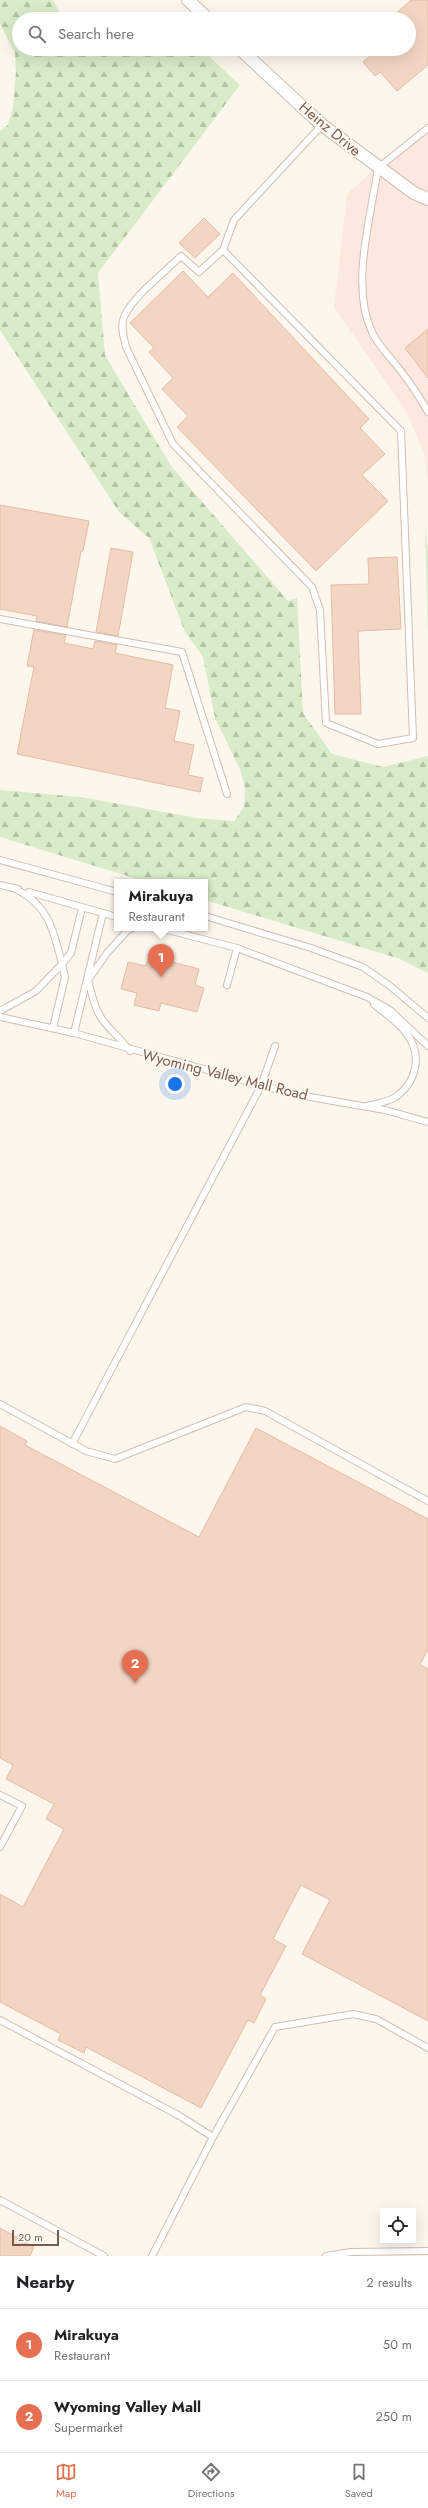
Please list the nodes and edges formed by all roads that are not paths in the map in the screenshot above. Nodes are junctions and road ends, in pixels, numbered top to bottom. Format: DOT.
graph roads {
  1 [pos="188,0"];
  2 [pos="201,12"];
  3 [pos="247,56"];
  4 [pos="322,126"];
  5 [pos="428,128"];
  6 [pos="378,168"];
  7 [pos="428,199"];
  8 [pos="224,250"];
  9 [pos="428,412"];
  10 [pos="0,618"];
  11 [pos="227,794"];
  12 [pos="0,860"];
  13 [pos="0,885"];
  14 [pos="16,889"];
  15 [pos="114,891"];
  16 [pos="82,908"];
  17 [pos="102,913"];
  18 [pos="114,916"];
  19 [pos="208,917"];
  20 [pos="127,931"];
  21 [pos="172,931"];
  22 [pos="237,948"];
  23 [pos="62,964"];
  24 [pos="88,980"];
  25 [pos="227,985"];
  26 [pos="367,997"];
  27 [pos="0,1011"];
  28 [pos="0,1017"];
  29 [pos="428,1018"];
  30 [pos="53,1028"];
  31 [pos="74,1033"];
  32 [pos="275,1046"];
  33 [pos="428,1046"];
  34 [pos="130,1051"];
  35 [pos="260,1086"];
  36 [pos="366,1106"];
  37 [pos="428,1122"];
  38 [pos="0,1404"];
  39 [pos="72,1444"];
  40 [pos="428,1501"];
  41 [pos="0,1795"];
  42 [pos="0,1846"];
  43 [pos="0,2020"];
  44 [pos="428,2048"];
  45 [pos="212,2137"];
  46 [pos="0,2200"];
  47 [pos="428,2251"];
  48 [pos="104,2256"];
  49 [pos="152,2256"];
  50 [pos="326,2256"];
  1 -- 2 [label="street"];
  3 -- 4 [label="street, Heinz Drive"];
  4 -- 6 [label="street, Heinz Drive"];
  4 -- 8 [label="lane"];
  5 -- 6 [label="lane"];
  6 -- 7 [label="street, Heinz Drive"];
  6 -- 9 [label="lane"];
  8 -- 8 [label="lane"];
  10 -- 11 [label="lane"];
  12 -- 15 [label="lane"];
  13 -- 14 [label="lane"];
  14 -- 16 [label="lane"];
  14 -- 23 [label="lane"];
  16 -- 17 [label="lane"];
  16 -- 23 [label="lane"];
  17 -- 18 [label="lane"];
  17 -- 24 [label="lane"];
  19 -- 29 [label="lane"];
  20 -- 24 [label="lane"];
  21 -- 22 [label="lane"];
  22 -- 25 [label="lane"];
  22 -- 26 [label="lane"];
  23 -- 27 [label="lane"];
  23 -- 30 [label="lane"];
  24 -- 31 [label="lane"];
  24 -- 34 [label="lane"];
  26 -- 33 [label="lane"];
  26 -- 36 [label="lane"];
  28 -- 30 [label="lane, Wyoming Valley Mall Road"];
  30 -- 31 [label="lane, Wyoming Valley Mall Road"];
  31 -- 34 [label="lane, Wyoming Valley Mall Road"];
  32 -- 35 [label="lane"];
  34 -- 35 [label="lane, Wyoming Valley Mall Road"];
  35 -- 36 [label="lane, Wyoming Valley Mall Road"];
  35 -- 39 [label="lane"];
  36 -- 37 [label="lane, Wyoming Valley Mall Road"];
  38 -- 39 [label="lane"];
  39 -- 40 [label="lane"];
  41 -- 42 [label="lane"];
  43 -- 45 [label="lane"];
  44 -- 45 [label="lane"];
  45 -- 49 [label="lane"];
  46 -- 48 [label="lane"];
  47 -- 50 [label="lane"];
}
